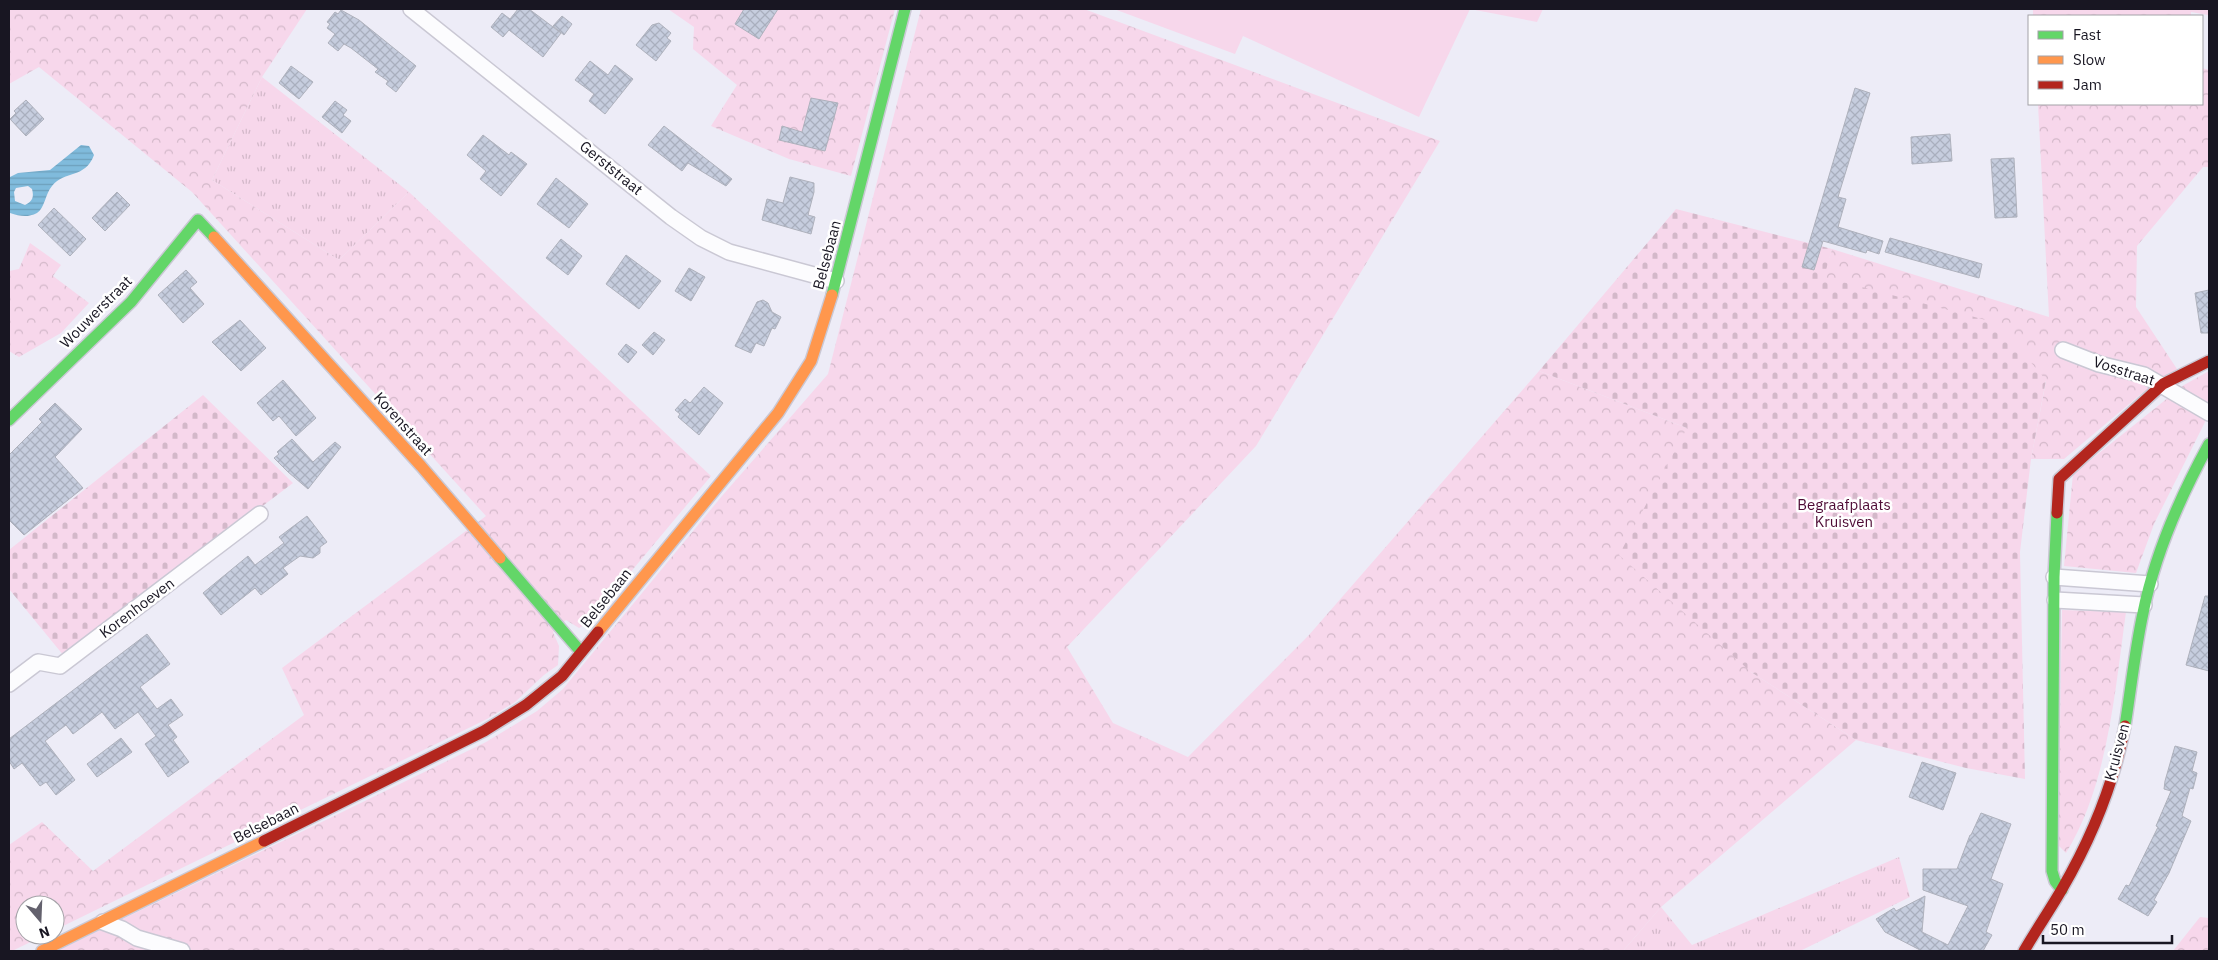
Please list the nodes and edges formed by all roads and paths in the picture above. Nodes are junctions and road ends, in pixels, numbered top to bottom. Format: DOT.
graph roads {
  1 [pos="411,9"];
  2 [pos="904,9"];
  3 [pos="198,220"];
  4 [pos="836,281"];
  5 [pos="2063,350"];
  6 [pos="2209,361"];
  7 [pos="2163,384"];
  8 [pos="2209,413"];
  9 [pos="9,420"];
  10 [pos="2209,444"];
  11 [pos="260,514"];
  12 [pos="2054,577"];
  13 [pos="2150,584"];
  14 [pos="2054,600"];
  15 [pos="2144,606"];
  16 [pos="581,652"];
  17 [pos="9,684"];
  18 [pos="2062,890"];
  19 [pos="103,922"];
  20 [pos="42,951"];
  21 [pos="182,951"];
  22 [pos="2024,951"];
  1 -- 4 [label="street, Gerststraat"];
  2 -- 4 [label="street, Belsebaan"];
  3 -- 9 [label="street, Wouwerstraat"];
  3 -- 16 [label="street, Korenstraat"];
  4 -- 16 [label="street, Belsebaan"];
  5 -- 7 [label="street, Vosstraat"];
  6 -- 7 [label="street"];
  7 -- 8 [label="street, Vosstraat"];
  7 -- 12 [label="street"];
  10 -- 13 [label="street, Kruisven"];
  11 -- 17 [label="street, Korenhoeven"];
  12 -- 13 [label="street"];
  12 -- 14 [label="street"];
  13 -- 15 [label="street, Kruisven"];
  14 -- 15 [label="street"];
  14 -- 18 [label="street"];
  15 -- 18 [label="street, Kruisven"];
  16 -- 19 [label="street, Belsebaan"];
  18 -- 22 [label="street, Kruisven"];
  19 -- 20 [label="street, Belsebaan"];
  19 -- 21 [label="street"];
}
